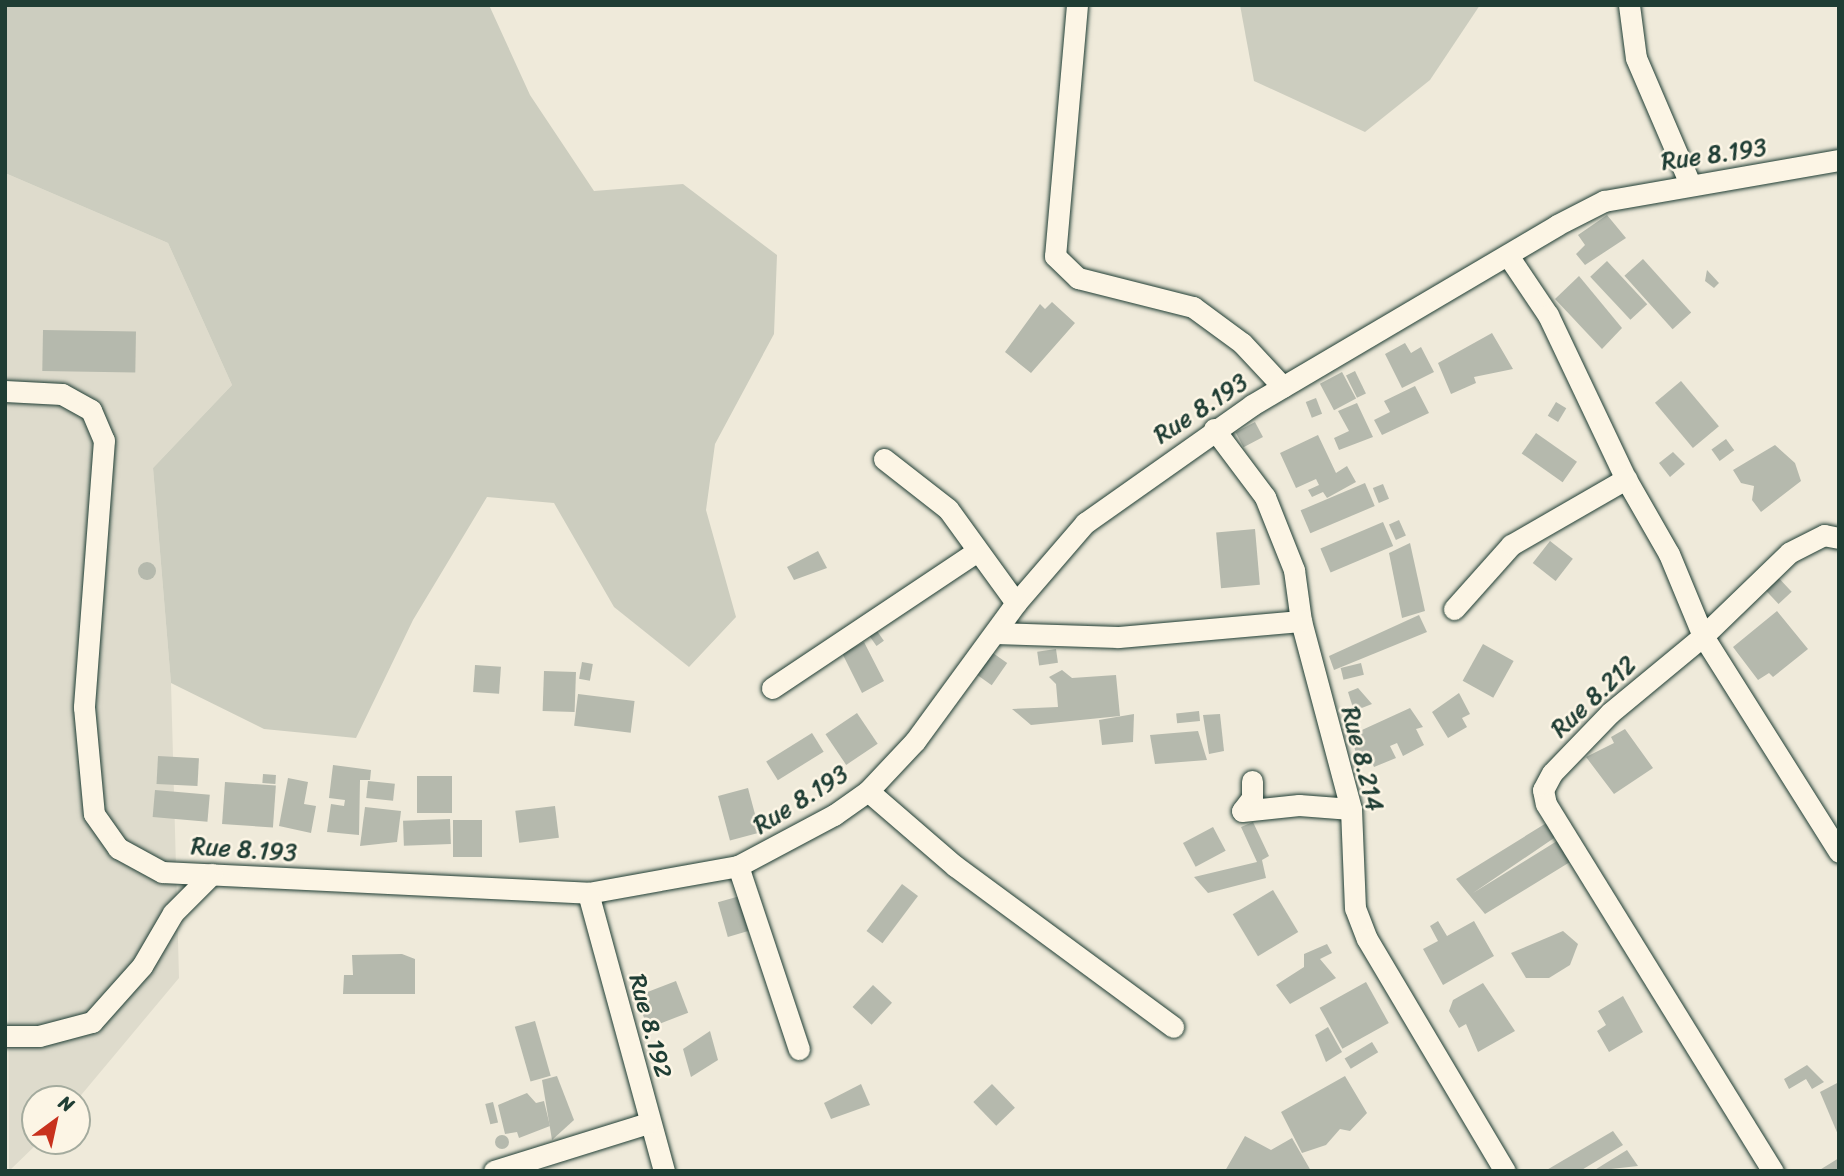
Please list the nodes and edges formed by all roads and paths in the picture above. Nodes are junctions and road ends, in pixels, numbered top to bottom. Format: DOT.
graph roads {
  1 [pos="1077,5"];
  2 [pos="1629,5"];
  3 [pos="1839,160"];
  4 [pos="1690,184"];
  5 [pos="1509,257"];
  6 [pos="1283,387"];
  7 [pos="5,391"];
  8 [pos="1214,429"];
  9 [pos="884,458"];
  10 [pos="1626,479"];
  11 [pos="1839,538"];
  12 [pos="976,552"];
  13 [pos="1016,603"];
  14 [pos="1454,608"];
  15 [pos="1301,621"];
  16 [pos="995,633"];
  17 [pos="1703,636"];
  18 [pos="772,688"];
  19 [pos="1252,780"];
  20 [pos="868,791"];
  21 [pos="1352,809"];
  22 [pos="1839,852"];
  23 [pos="738,866"];
  24 [pos="212,874"];
  25 [pos="588,893"];
  26 [pos="1173,1027"];
  27 [pos="5,1036"];
  28 [pos="799,1049"];
  29 [pos="648,1123"];
  30 [pos="498,1170"];
  31 [pos="664,1171"];
  32 [pos="1505,1171"];
  33 [pos="1773,1171"];
  1 -- 6 [label="street"];
  2 -- 4 [label="street"];
  3 -- 4 [label="street, Rue 8.193"];
  4 -- 5 [label="street, Rue 8.193"];
  5 -- 6 [label="street, Rue 8.193"];
  5 -- 10 [label="street"];
  6 -- 8 [label="street, Rue 8.193"];
  7 -- 24 [label="street, Rue 8.193"];
  8 -- 13 [label="street, Rue 8.193"];
  8 -- 15 [label="street, Rue 8.214"];
  9 -- 12 [label="street"];
  10 -- 14 [label="street"];
  10 -- 17 [label="street"];
  11 -- 17 [label="street"];
  12 -- 13 [label="street"];
  12 -- 18 [label="street"];
  13 -- 16 [label="street, Rue 8.193"];
  15 -- 16 [label="street"];
  15 -- 21 [label="street, Rue 8.214"];
  16 -- 20 [label="street, Rue 8.193"];
  17 -- 22 [label="street"];
  17 -- 33 [label="street, Rue 8.212"];
  19 -- 21 [label="street"];
  20 -- 23 [label="street, Rue 8.193"];
  20 -- 26 [label="street"];
  21 -- 32 [label="street, Rue 8.214"];
  23 -- 25 [label="street, Rue 8.193"];
  23 -- 28 [label="street"];
  24 -- 25 [label="street, Rue 8.193"];
  24 -- 27 [label="street"];
  25 -- 29 [label="street, Rue 8.192"];
  29 -- 30 [label="street"];
  29 -- 31 [label="street, Rue 8.192"];
}
